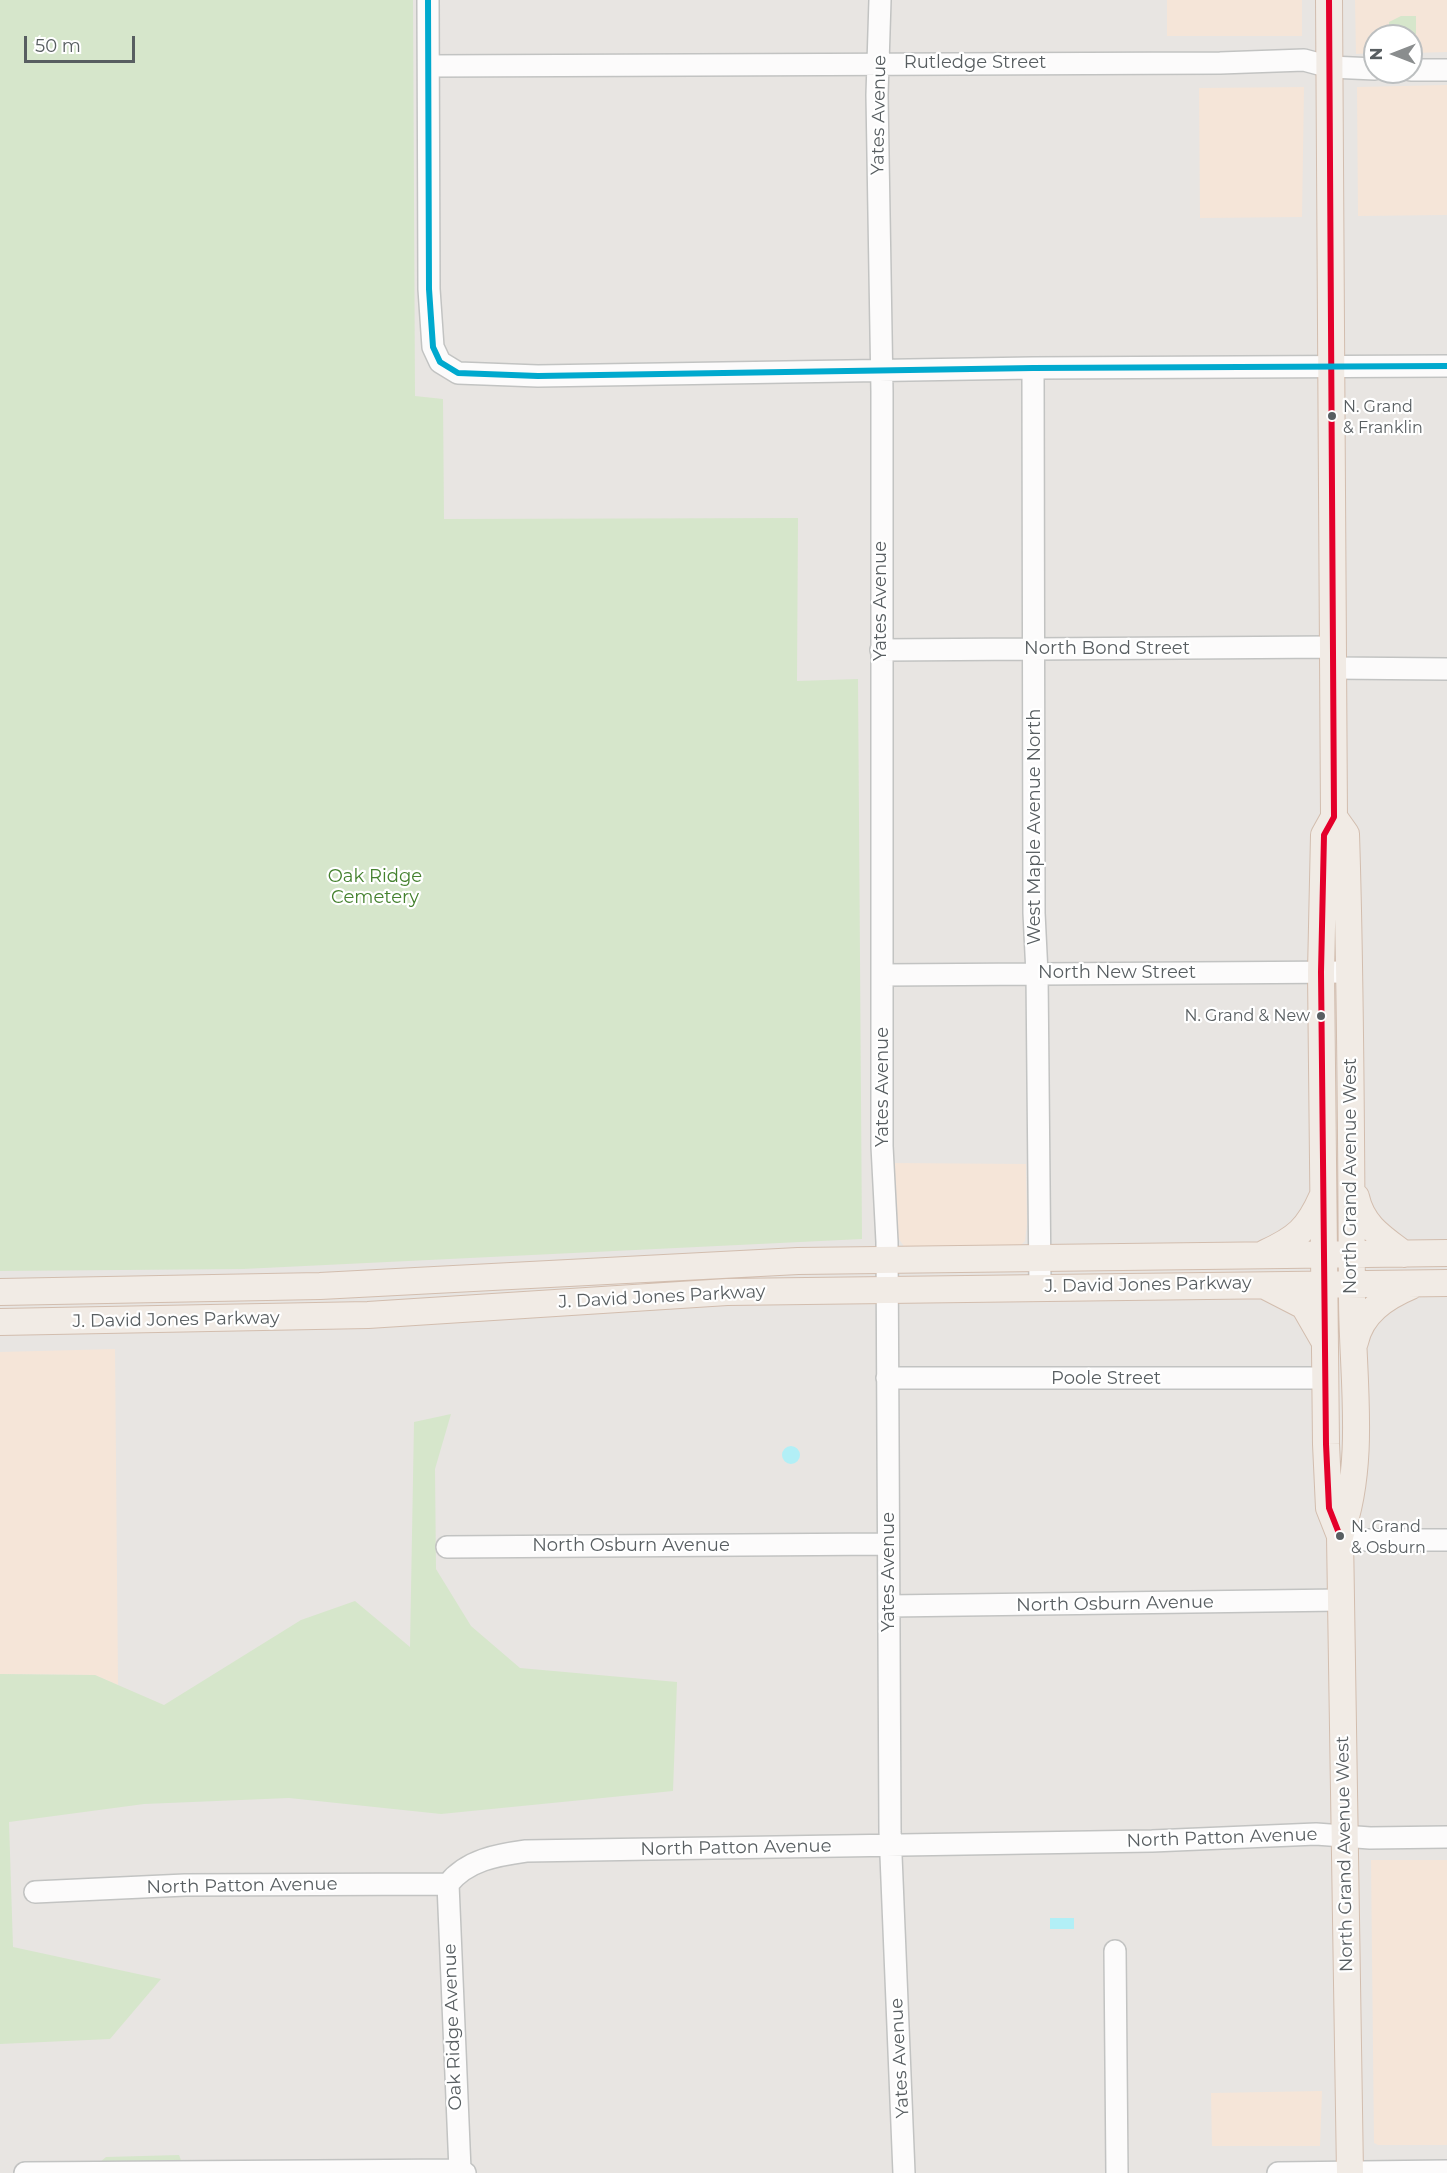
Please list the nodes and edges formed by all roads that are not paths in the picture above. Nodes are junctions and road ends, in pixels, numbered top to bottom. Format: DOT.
graph roads {
  1 [pos="428,0"];
  2 [pos="880,0"];
  3 [pos="1329,0"];
  4 [pos="880,64"];
  5 [pos="429,66"];
  6 [pos="1330,67"];
  7 [pos="1363,68"];
  8 [pos="1423,70"];
  9 [pos="1447,70"];
  10 [pos="1447,366"];
  11 [pos="1332,367"];
  12 [pos="1033,368"];
  13 [pos="882,370"];
  14 [pos="1035,649"];
  15 [pos="880,650"];
  16 [pos="1333,658"];
  17 [pos="1447,669"];
  18 [pos="1334,818"];
  19 [pos="1321,972"];
  20 [pos="1350,972"];
  21 [pos="1037,974"];
  22 [pos="884,975"];
  23 [pos="1351,1176"];
  24 [pos="1324,1194"];
  25 [pos="1447,1253"];
  26 [pos="1404,1254"];
  27 [pos="1324,1255"];
  28 [pos="1352,1255"];
  29 [pos="1259,1256"];
  30 [pos="1039,1258"];
  31 [pos="885,1260"];
  32 [pos="1324,1283"];
  33 [pos="1352,1283"];
  34 [pos="1416,1283"];
  35 [pos="1447,1283"];
  36 [pos="1261,1284"];
  37 [pos="1040,1287"];
  38 [pos="885,1288"];
  39 [pos="0,1292"];
  40 [pos="0,1322"];
  41 [pos="1325,1343"];
  42 [pos="1352,1353"];
  43 [pos="887,1378"];
  44 [pos="1325,1378"];
  45 [pos="1340,1536"];
  46 [pos="1447,1540"];
  47 [pos="888,1544"];
  48 [pos="447,1547"];
  49 [pos="1341,1600"];
  50 [pos="889,1606"];
  51 [pos="1345,1836"];
  52 [pos="1447,1837"];
  53 [pos="891,1846"];
  54 [pos="448,1884"];
  55 [pos="34,1892"];
  56 [pos="1115,1952"];
  57 [pos="1447,2171"];
  58 [pos="463,2172"];
  59 [pos="1350,2172"];
  60 [pos="25,2173"];
  61 [pos="904,2173"];
  62 [pos="1117,2173"];
  63 [pos="1278,2173"];
  1 -- 5 [label="street"];
  2 -- 4 [label="street, Yates Avenue"];
  3 -- 6 [label="main road, North Grand Avenue West"];
  4 -- 5 [label="street, Rutledge Street"];
  4 -- 6 [label="street, Rutledge Street"];
  4 -- 13 [label="street, Yates Avenue"];
  5 -- 13 [label="street"];
  6 -- 7 [label="street, Rutledge Street"];
  6 -- 11 [label="main road, North Grand Avenue West"];
  8 -- 9 [label="street"];
  10 -- 11 [label="street"];
  11 -- 12 [label="street"];
  11 -- 16 [label="main road, North Grand Avenue West"];
  12 -- 13 [label="street"];
  12 -- 14 [label="street, West Maple Avenue North"];
  13 -- 15 [label="street, Yates Avenue"];
  14 -- 15 [label="street, North Bond Street"];
  14 -- 16 [label="street, North Bond Street"];
  14 -- 21 [label="street, West Maple Avenue North"];
  15 -- 22 [label="street, Yates Avenue"];
  16 -- 17 [label="street, North Bond Street"];
  16 -- 18 [label="main road, North Grand Avenue West"];
  18 -- 19 [label="main road, North Grand Avenue West"];
  18 -- 20 [label="main road, North Grand Avenue West"];
  19 -- 20 [label="street, North New Street"];
  19 -- 21 [label="street, North New Street"];
  19 -- 24 [label="main road, North Grand Avenue West"];
  20 -- 23 [label="main road, North Grand Avenue West"];
  21 -- 22 [label="street, North New Street"];
  21 -- 30 [label="street, West Maple Avenue North"];
  22 -- 31 [label="street, Yates Avenue"];
  23 -- 26 [label="main road"];
  23 -- 28 [label="main road, North Grand Avenue West"];
  24 -- 27 [label="main road, North Grand Avenue West"];
  24 -- 29 [label="main road"];
  25 -- 26 [label="main road, J. David Jones Parkway"];
  26 -- 28 [label="main road, J. David Jones Parkway"];
  27 -- 28 [label="main road, J. David Jones Parkway"];
  27 -- 29 [label="main road, J. David Jones Parkway"];
  27 -- 32 [label="main road, North Grand Avenue West"];
  28 -- 33 [label="main road, North Grand Avenue West"];
  29 -- 30 [label="main road, J. David Jones Parkway"];
  30 -- 31 [label="main road, J. David Jones Parkway"];
  30 -- 37 [label="street, West Maple Avenue North"];
  31 -- 38 [label="street, Yates Avenue"];
  31 -- 39 [label="main road, J. David Jones Parkway"];
  32 -- 33 [label="main road, J. David Jones Parkway"];
  32 -- 36 [label="main road, J. David Jones Parkway"];
  32 -- 41 [label="main road, North Grand Avenue West"];
  33 -- 34 [label="main road, J. David Jones Parkway"];
  33 -- 42 [label="main road, North Grand Avenue West"];
  34 -- 35 [label="main road, J. David Jones Parkway"];
  34 -- 42 [label="main road"];
  36 -- 37 [label="main road, J. David Jones Parkway"];
  36 -- 41 [label="main road"];
  37 -- 38 [label="main road, J. David Jones Parkway"];
  38 -- 40 [label="main road, J. David Jones Parkway"];
  38 -- 43 [label="street, Yates Avenue"];
  41 -- 44 [label="main road, North Grand Avenue West"];
  42 -- 45 [label="main road, North Grand Avenue West"];
  43 -- 44 [label="street, Poole Street"];
  43 -- 47 [label="street, Yates Avenue"];
  44 -- 45 [label="main road, North Grand Avenue West"];
  45 -- 46 [label="street"];
  45 -- 49 [label="main road, North Grand Avenue West"];
  47 -- 48 [label="street, North Osburn Avenue"];
  47 -- 50 [label="street, Yates Avenue"];
  49 -- 50 [label="street, North Osburn Avenue"];
  49 -- 51 [label="main road, North Grand Avenue West"];
  50 -- 53 [label="street, Yates Avenue"];
  51 -- 52 [label="street, North Patton Avenue"];
  51 -- 53 [label="street, North Patton Avenue"];
  51 -- 59 [label="main road, North Grand Avenue West"];
  53 -- 54 [label="street, North Patton Avenue"];
  53 -- 61 [label="street, Yates Avenue"];
  54 -- 55 [label="street, North Patton Avenue"];
  54 -- 58 [label="street, Oak Ridge Avenue"];
  56 -- 62 [label="street"];
  57 -- 59 [label="street"];
  58 -- 60 [label="street"];
  59 -- 63 [label="street"];
}
